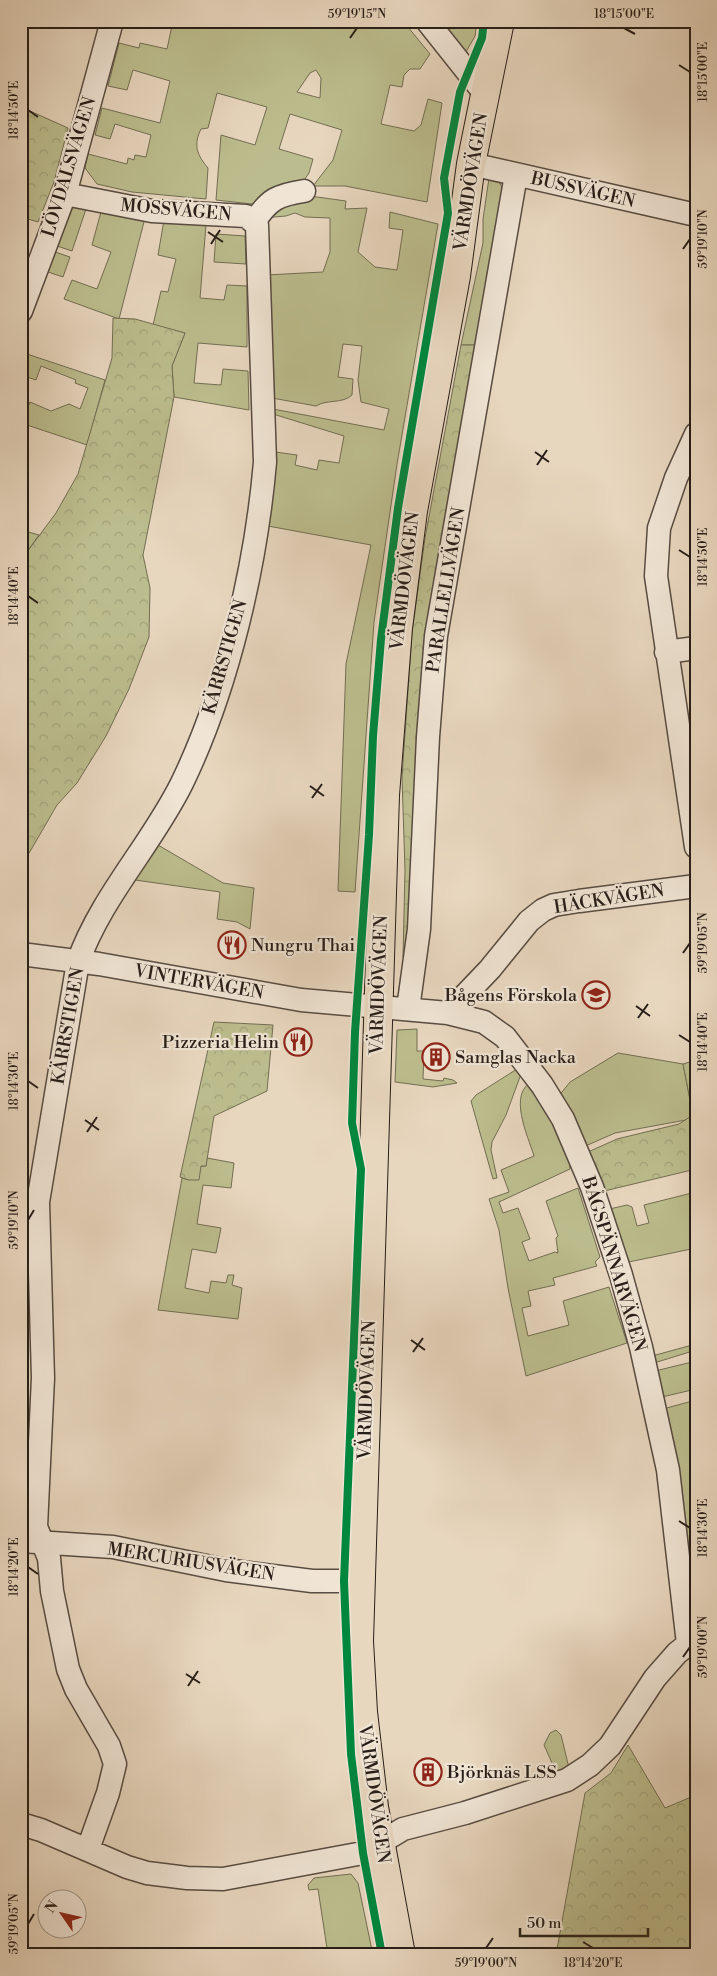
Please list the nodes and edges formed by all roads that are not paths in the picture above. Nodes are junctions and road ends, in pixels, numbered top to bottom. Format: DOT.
graph roads {
  1 [pos="112,21"];
  2 [pos="427,21"];
  3 [pos="500,21"];
  4 [pos="485,94"];
  5 [pos="471,164"];
  6 [pos="516,175"];
  7 [pos="304,191"];
  8 [pos="65,194"];
  9 [pos="696,215"];
  10 [pos="254,222"];
  11 [pos="21,311"];
  12 [pos="696,434"];
  13 [pos="696,648"];
  14 [pos="666,652"];
  15 [pos="696,847"];
  16 [pos="696,886"];
  17 [pos="21,954"];
  18 [pos="78,962"];
  19 [pos="378,1006"];
  20 [pos="408,1009"];
  21 [pos="448,1013"];
  22 [pos="21,1541"];
  23 [pos="44,1544"];
  24 [pos="360,1581"];
  25 [pos="692,1641"];
  26 [pos="21,1824"];
  27 [pos="380,1844"];
  28 [pos="88,1849"];
  29 [pos="401,1955"];
  1 -- 8 [label="street, LÖVDALSVÄGEN"];
  2 -- 4 [label="street"];
  3 -- 4 [label="main road, VÄRMDÖVÄGEN"];
  4 -- 5 [label="main road, VÄRMDÖVÄGEN"];
  5 -- 6 [label="street, BUSSVÄGEN"];
  5 -- 19 [label="main road, VÄRMDÖVÄGEN"];
  6 -- 9 [label="street, BUSSVÄGEN"];
  6 -- 20 [label="street, PARALLELLVÄGEN"];
  7 -- 10 [label="street, MOSSVÄGEN"];
  8 -- 10 [label="street, MOSSVÄGEN"];
  8 -- 11 [label="street, LÖVDALSVÄGEN"];
  10 -- 18 [label="street, KÄRRSTIGEN"];
  12 -- 14 [label="street"];
  13 -- 14 [label="street"];
  14 -- 15 [label="street"];
  16 -- 21 [label="street, HÄCKVÄGEN"];
  17 -- 18 [label="street, VINTERVÄGEN"];
  18 -- 19 [label="street, VINTERVÄGEN"];
  18 -- 23 [label="street, KÄRRSTIGEN"];
  19 -- 20 [label="street, BÅGSPÄNNARVÄGEN"];
  19 -- 24 [label="main road, VÄRMDÖVÄGEN"];
  20 -- 21 [label="street, BÅGSPÄNNARVÄGEN"];
  21 -- 25 [label="street, BÅGSPÄNNARVÄGEN"];
  22 -- 23 [label="street, MERCURIUSVÄGEN"];
  23 -- 24 [label="street, MERCURIUSVÄGEN"];
  23 -- 28 [label="street, KÄRRSTIGEN"];
  24 -- 27 [label="main road, VÄRMDÖVÄGEN"];
  25 -- 27 [label="street"];
  26 -- 28 [label="street"];
  27 -- 28 [label="street"];
  27 -- 29 [label="main road, VÄRMDÖVÄGEN"];
}
